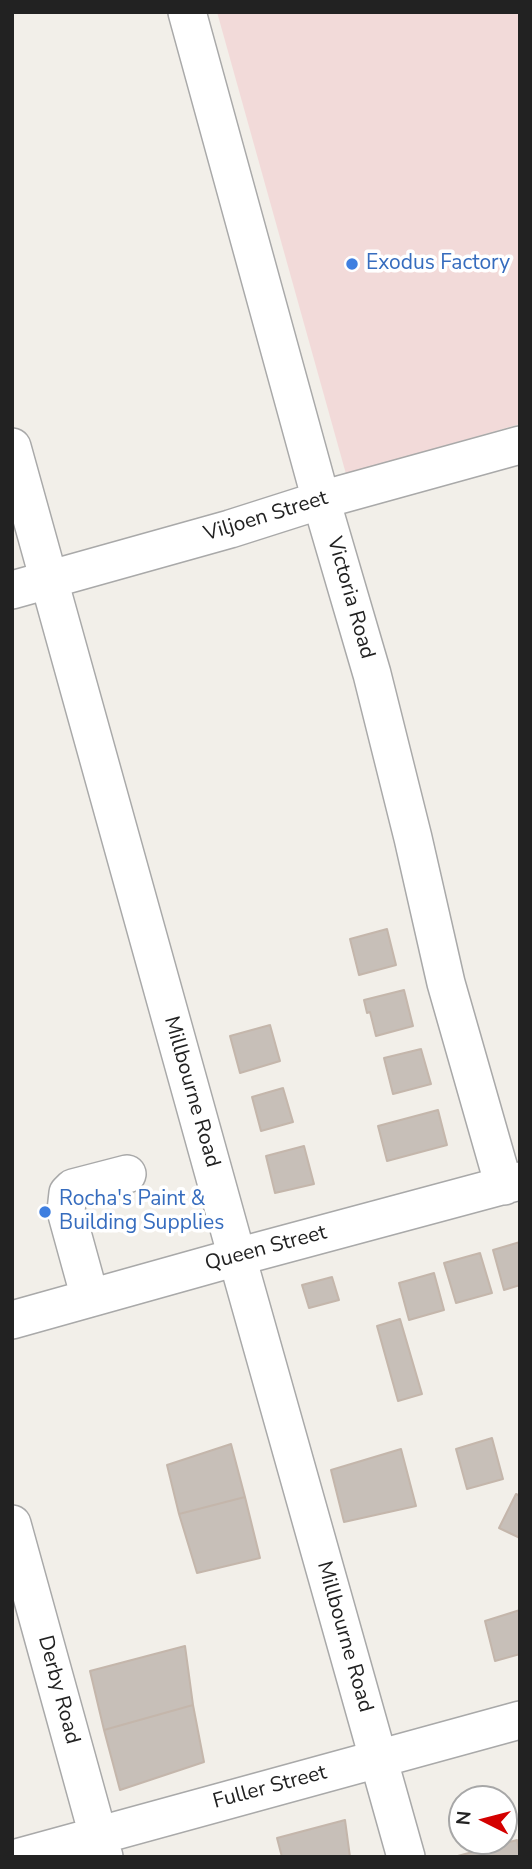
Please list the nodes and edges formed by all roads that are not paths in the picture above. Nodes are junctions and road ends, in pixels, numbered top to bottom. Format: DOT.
graph roads {
  1 [pos="187,12"];
  2 [pos="520,445"];
  3 [pos="12,447"];
  4 [pos="321,500"];
  5 [pos="49,579"];
  6 [pos="12,590"];
  7 [pos="127,1174"];
  8 [pos="512,1183"];
  9 [pos="236,1257"];
  10 [pos="90,1298"];
  11 [pos="12,1320"];
  12 [pos="12,1524"];
  13 [pos="520,1720"];
  14 [pos="379,1759"];
  15 [pos="101,1846"];
  16 [pos="20,1857"];
  17 [pos="406,1857"];
  1 -- 4 [label="street, Victoria Road"];
  2 -- 4 [label="street, Viljoen Street"];
  3 -- 5 [label="street, Millbourne Road"];
  4 -- 5 [label="street, Viljoen Street"];
  4 -- 8 [label="street, Victoria Road"];
  5 -- 6 [label="street, Viljoen Street"];
  5 -- 9 [label="street, Millbourne Road"];
  7 -- 10 [label="street"];
  8 -- 9 [label="street, Queen Street"];
  9 -- 10 [label="street, Queen Street"];
  9 -- 14 [label="street, Millbourne Road"];
  10 -- 11 [label="street, Queen Street"];
  12 -- 15 [label="street, Derby Road"];
  13 -- 14 [label="street, Fuller Street"];
  14 -- 15 [label="street, Fuller Street"];
  14 -- 17 [label="street, Millbourne Road"];
  15 -- 16 [label="street, Fuller Street"];
}
